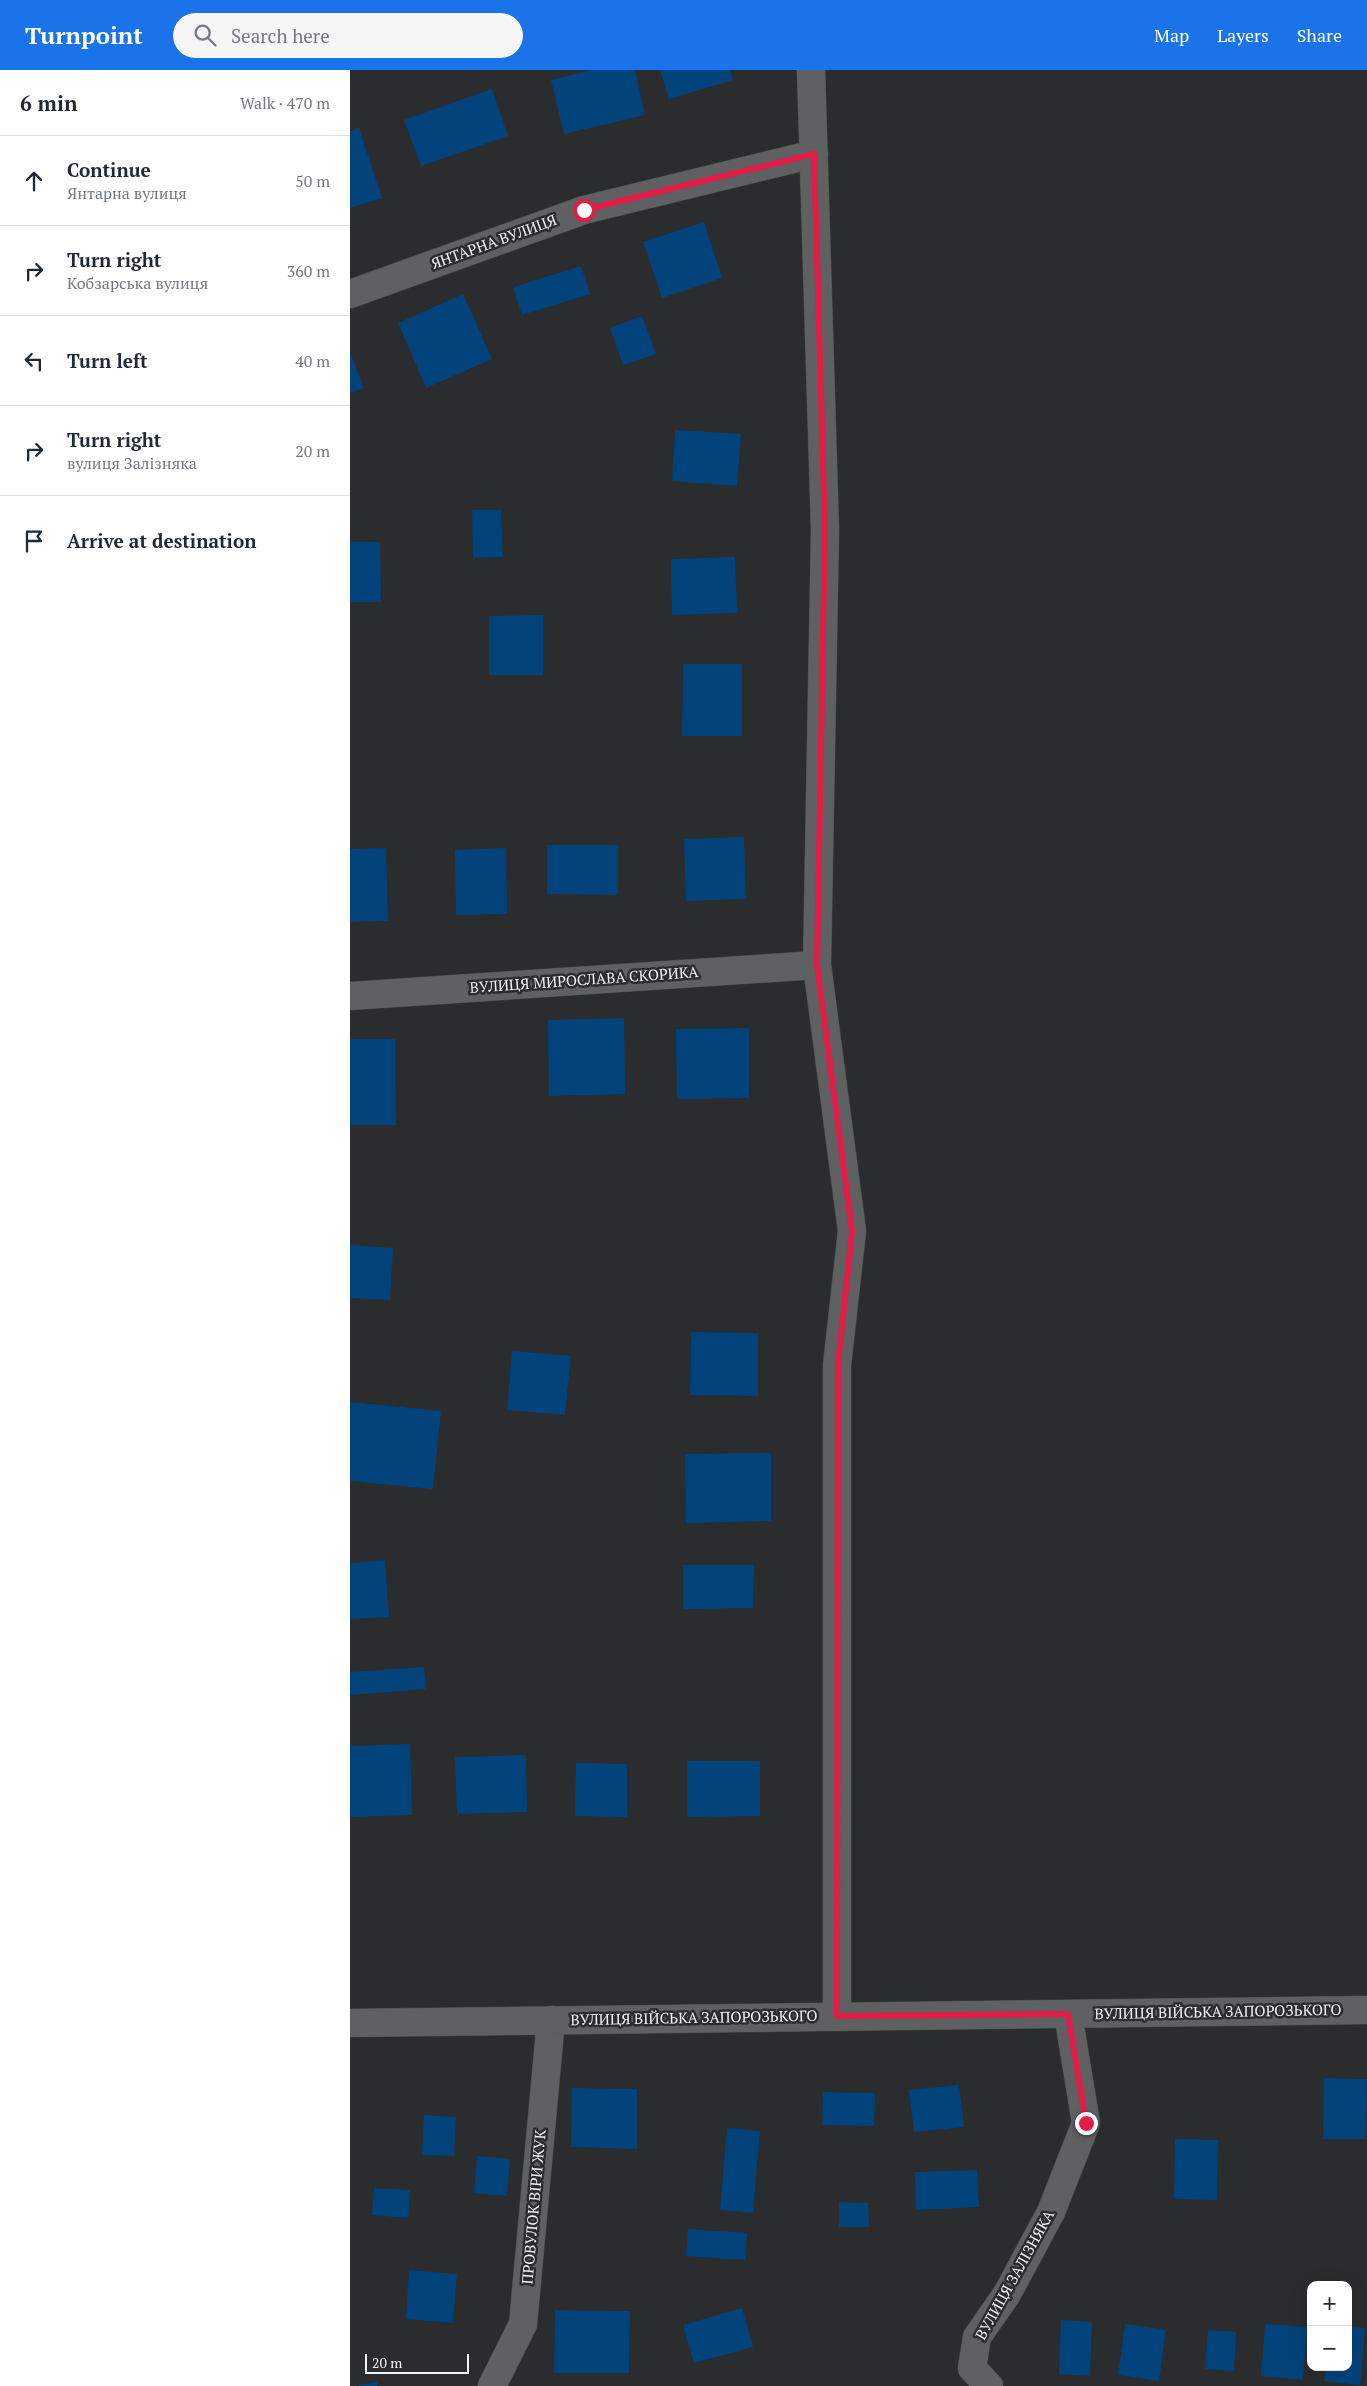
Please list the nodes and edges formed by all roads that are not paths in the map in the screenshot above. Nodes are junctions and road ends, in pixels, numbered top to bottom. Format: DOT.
graph roads {
  1 [pos="810,70"];
  2 [pos="814,154"];
  3 [pos="350,294"];
  4 [pos="817,965"];
  5 [pos="350,996"];
  6 [pos="1367,2010"];
  7 [pos="1068,2014"];
  8 [pos="837,2016"];
  9 [pos="551,2020"];
  10 [pos="350,2023"];
  11 [pos="492,2386"];
  12 [pos="989,2386"];
  1 -- 2 [label="street"];
  2 -- 3 [label="street, ЯНТАРНА ВУЛИЦЯ"];
  2 -- 4 [label="street"];
  4 -- 5 [label="street, ВУЛИЦЯ МИРОСЛАВА СКОРИКА"];
  4 -- 8 [label="street"];
  6 -- 7 [label="street, ВУЛИЦЯ ВІЙСЬКА ЗАПОРОЗЬКОГО"];
  7 -- 8 [label="street, ВУЛИЦЯ ВІЙСЬКА ЗАПОРОЗЬКОГО"];
  7 -- 12 [label="street, ВУЛИЦЯ ЗАЛІЗНЯКА"];
  8 -- 9 [label="street, ВУЛИЦЯ ВІЙСЬКА ЗАПОРОЗЬКОГО"];
  9 -- 10 [label="street, ВУЛИЦЯ ВІЙСЬКА ЗАПОРОЗЬКОГО"];
  9 -- 11 [label="street, ПРОВУЛОК ВІРИ ЖУК"];
}
